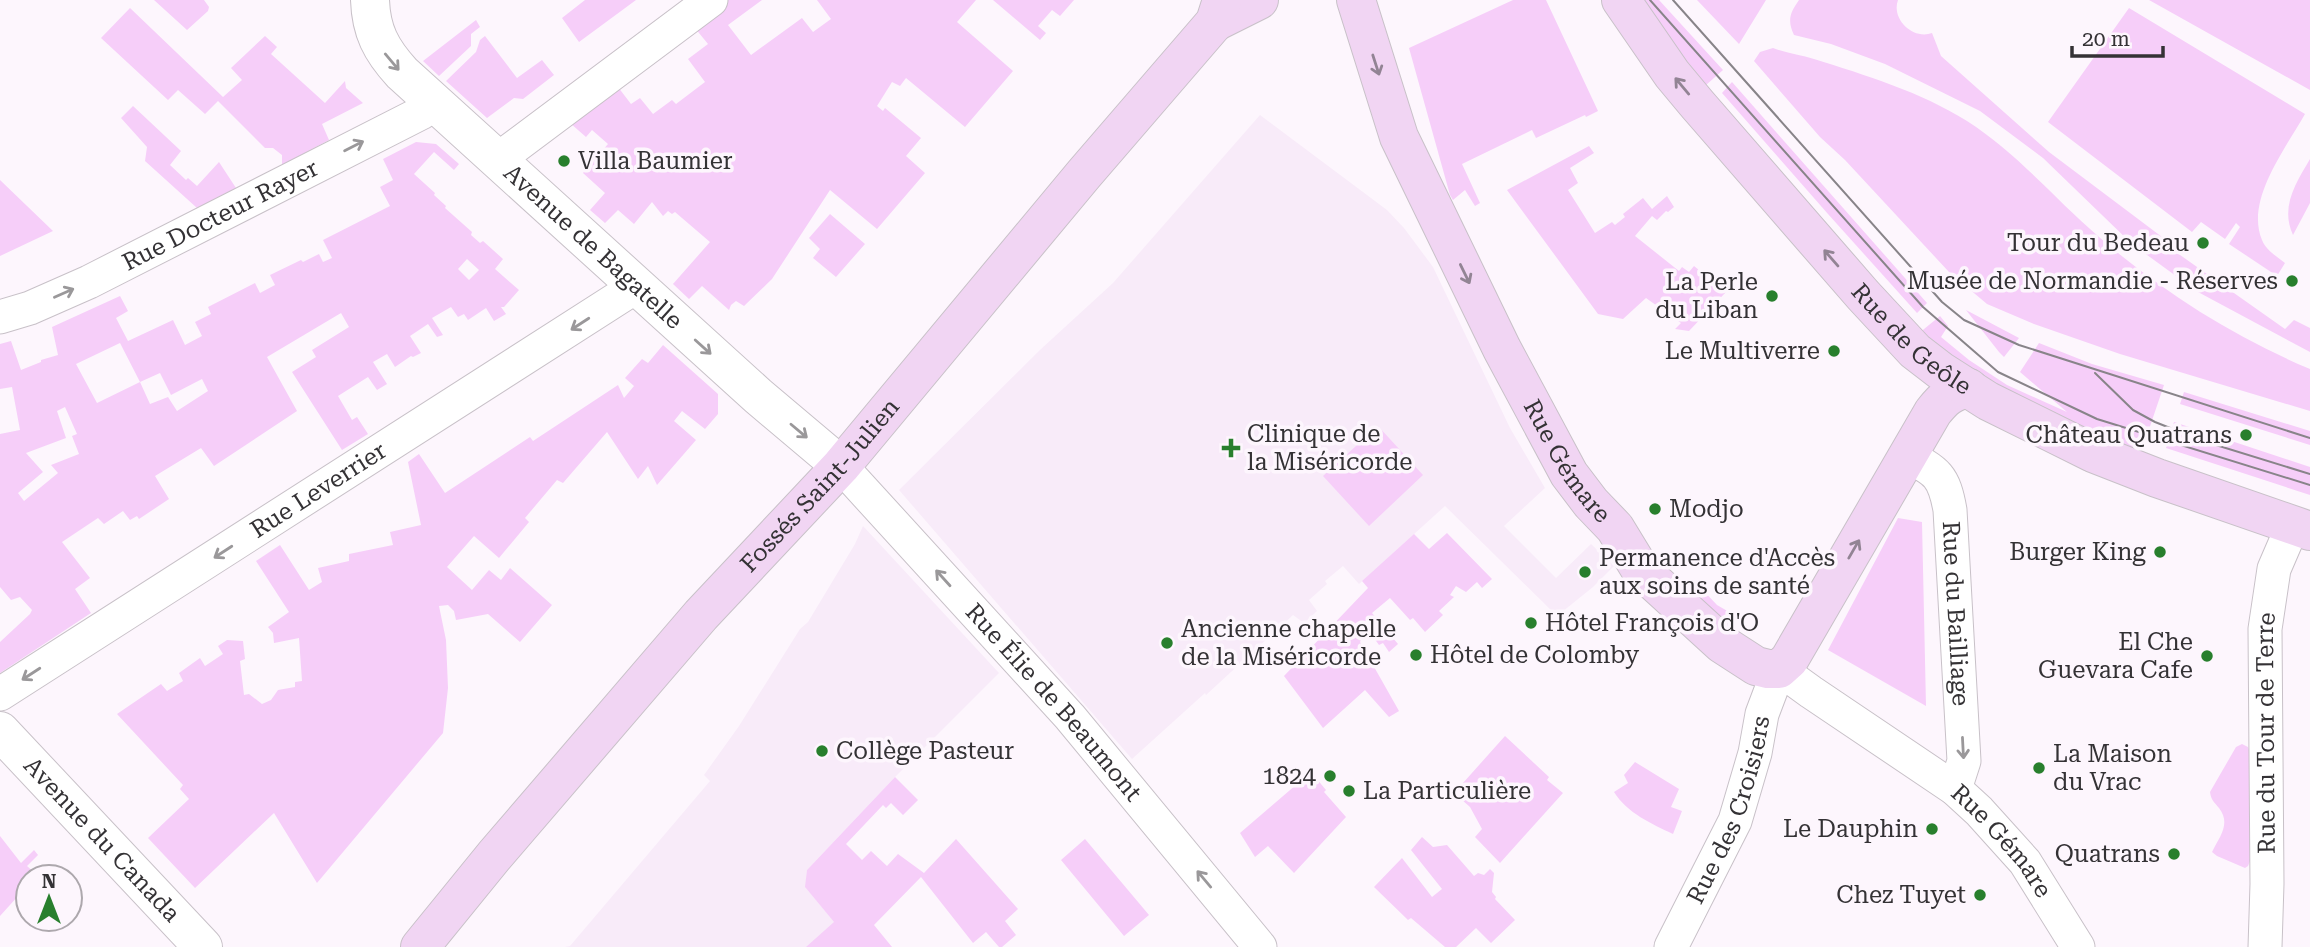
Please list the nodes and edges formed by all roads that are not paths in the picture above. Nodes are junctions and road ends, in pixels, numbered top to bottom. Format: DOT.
graph roads {
  1 [pos="711,0"];
  2 [pos="1259,0"];
  3 [pos="1356,0"];
  4 [pos="1621,0"];
  5 [pos="370,4"];
  6 [pos="1219,11"];
  7 [pos="435,103"];
  8 [pos="497,160"];
  9 [pos="637,286"];
  10 [pos="0,317"];
  11 [pos="1924,358"];
  12 [pos="1969,388"];
  13 [pos="1933,412"];
  14 [pos="1907,456"];
  15 [pos="841,466"];
  16 [pos="2302,528"];
  17 [pos="1779,669"];
  18 [pos="0,694"];
  19 [pos="0,731"];
  20 [pos="1955,789"];
  21 [pos="203,947"];
  22 [pos="420,947"];
  23 [pos="1260,947"];
  24 [pos="1671,947"];
  25 [pos="2078,947"];
  26 [pos="2265,947"];
  1 -- 8 [label="street"];
  2 -- 6 [label="main road, Fossés Saint-Julien"];
  3 -- 17 [label="main road, Rue Gémare, one-way"];
  11 -- 4 [label="main road, Rue de Geôle, one-way"];
  5 -- 7 [label="street, Avenue de Bagatelle, one-way"];
  6 -- 15 [label="main road, Fossés Saint-Julien"];
  7 -- 8 [label="street, Avenue de Bagatelle"];
  10 -- 7 [label="street, Rue Docteur Rayer, one-way"];
  8 -- 9 [label="street, Avenue de Bagatelle"];
  9 -- 15 [label="street, Avenue de Bagatelle, one-way"];
  9 -- 18 [label="street, Rue Leverrier, one-way"];
  11 -- 12 [label="main road, Rue de Geôle"];
  11 -- 13 [label="street"];
  12 -- 13 [label="main road"];
  12 -- 16 [label="main road, Rue de Geôle"];
  13 -- 14 [label="main road"];
  17 -- 14 [label="main road, one-way"];
  14 -- 20 [label="street, Rue du Bailliage, one-way"];
  15 -- 22 [label="main road, Fossés Saint-Julien"];
  23 -- 15 [label="street, Rue Élie de Beaumont, one-way"];
  16 -- 26 [label="street, Rue du Tour de Terre"];
  17 -- 20 [label="street, Rue Gémare"];
  17 -- 24 [label="street, Rue des Croisiers"];
  19 -- 21 [label="street, Avenue du Canada"];
  20 -- 25 [label="street, Rue Gémare"];
}
